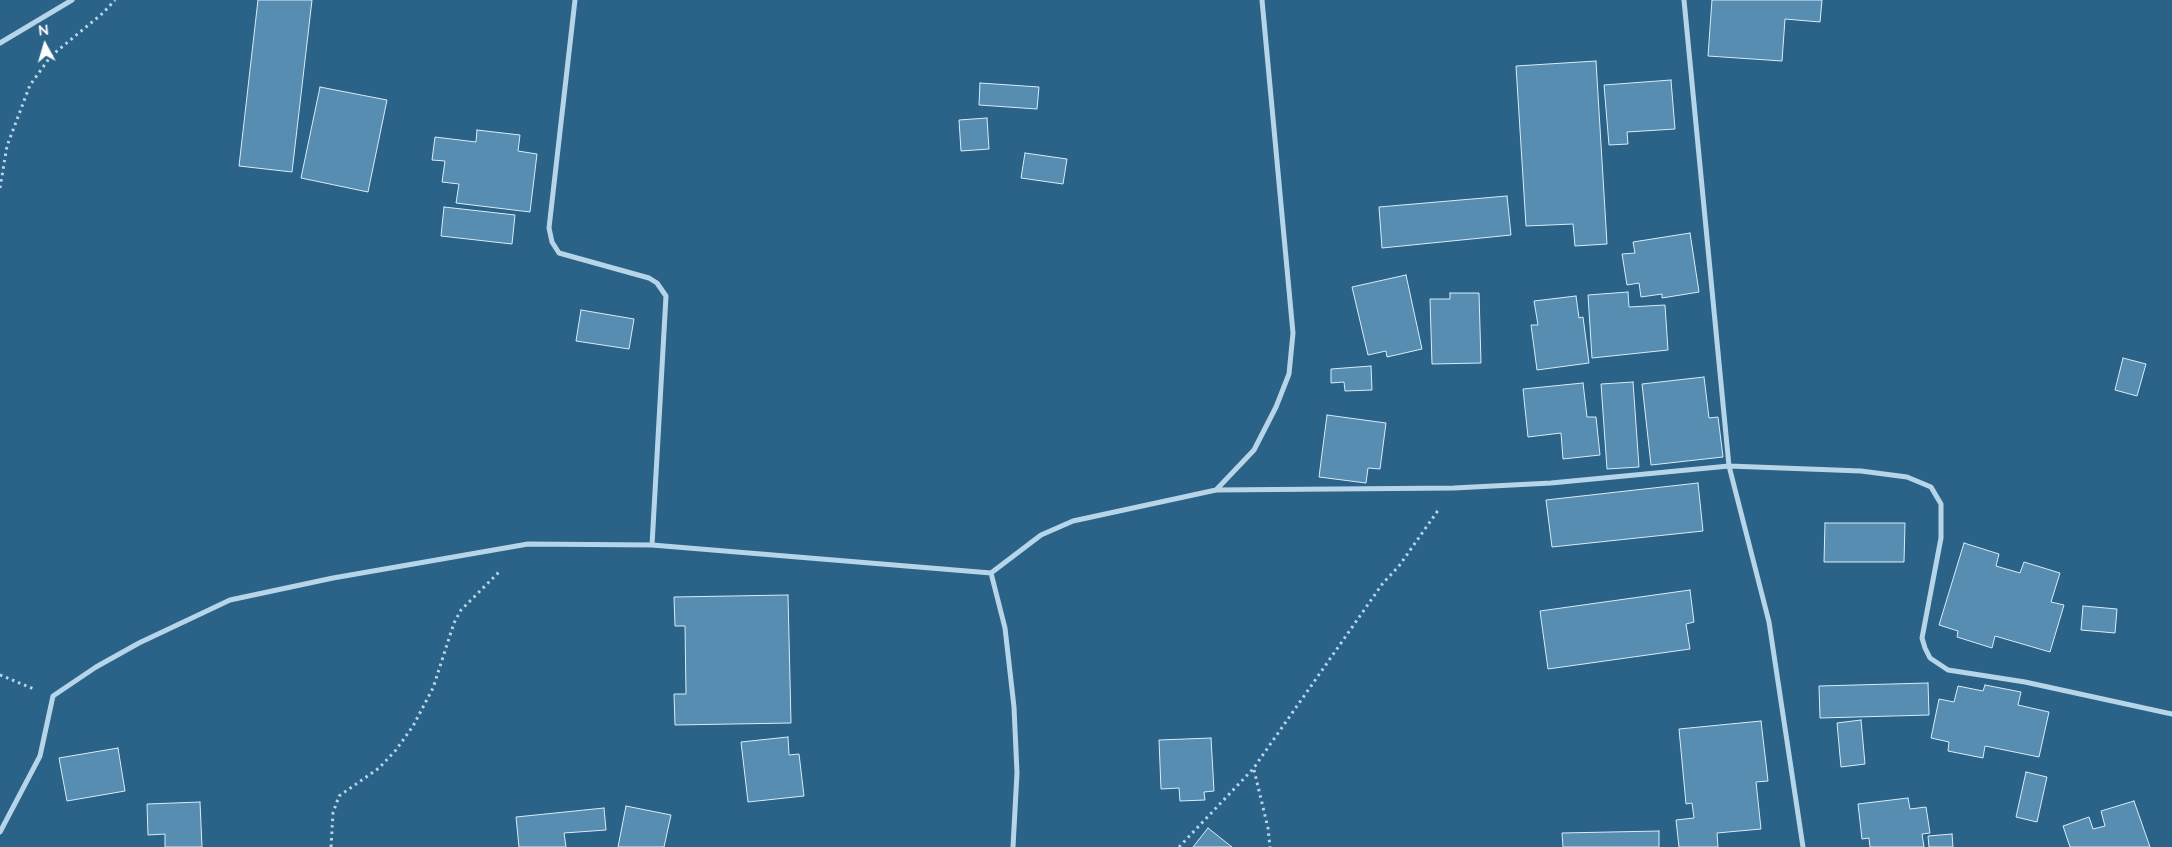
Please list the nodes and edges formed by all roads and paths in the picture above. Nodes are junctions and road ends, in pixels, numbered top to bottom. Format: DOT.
graph roads {
  1 [pos="72,0"];
  2 [pos="115,0"];
  3 [pos="575,0"];
  4 [pos="1262,0"];
  5 [pos="1684,0"];
  6 [pos="0,44"];
  7 [pos="0,188"];
  8 [pos="1729,466"];
  9 [pos="1454,488"];
  10 [pos="1216,490"];
  11 [pos="528,544"];
  12 [pos="652,545"];
  13 [pos="991,573"];
  14 [pos="0,675"];
  15 [pos="53,696"];
  16 [pos="2172,714"];
  17 [pos="1253,769"];
  18 [pos="0,832"];
  19 [pos="331,847"];
  20 [pos="1013,847"];
  21 [pos="1179,847"];
  22 [pos="1270,847"];
  23 [pos="1803,847"];
  1 -- 6 [label="street"];
  2 -- 7 [label="path"];
  3 -- 12 [label="street"];
  4 -- 10 [label="street"];
  5 -- 8 [label="street"];
  8 -- 9 [label="street"];
  8 -- 16 [label="street"];
  8 -- 23 [label="street"];
  9 -- 10 [label="street"];
  9 -- 17 [label="path"];
  10 -- 13 [label="street"];
  11 -- 12 [label="street"];
  11 -- 15 [label="street"];
  11 -- 19 [label="path"];
  12 -- 13 [label="street"];
  13 -- 20 [label="street"];
  14 -- 15 [label="path"];
  15 -- 18 [label="street"];
  17 -- 21 [label="path"];
  17 -- 22 [label="path"];
}
